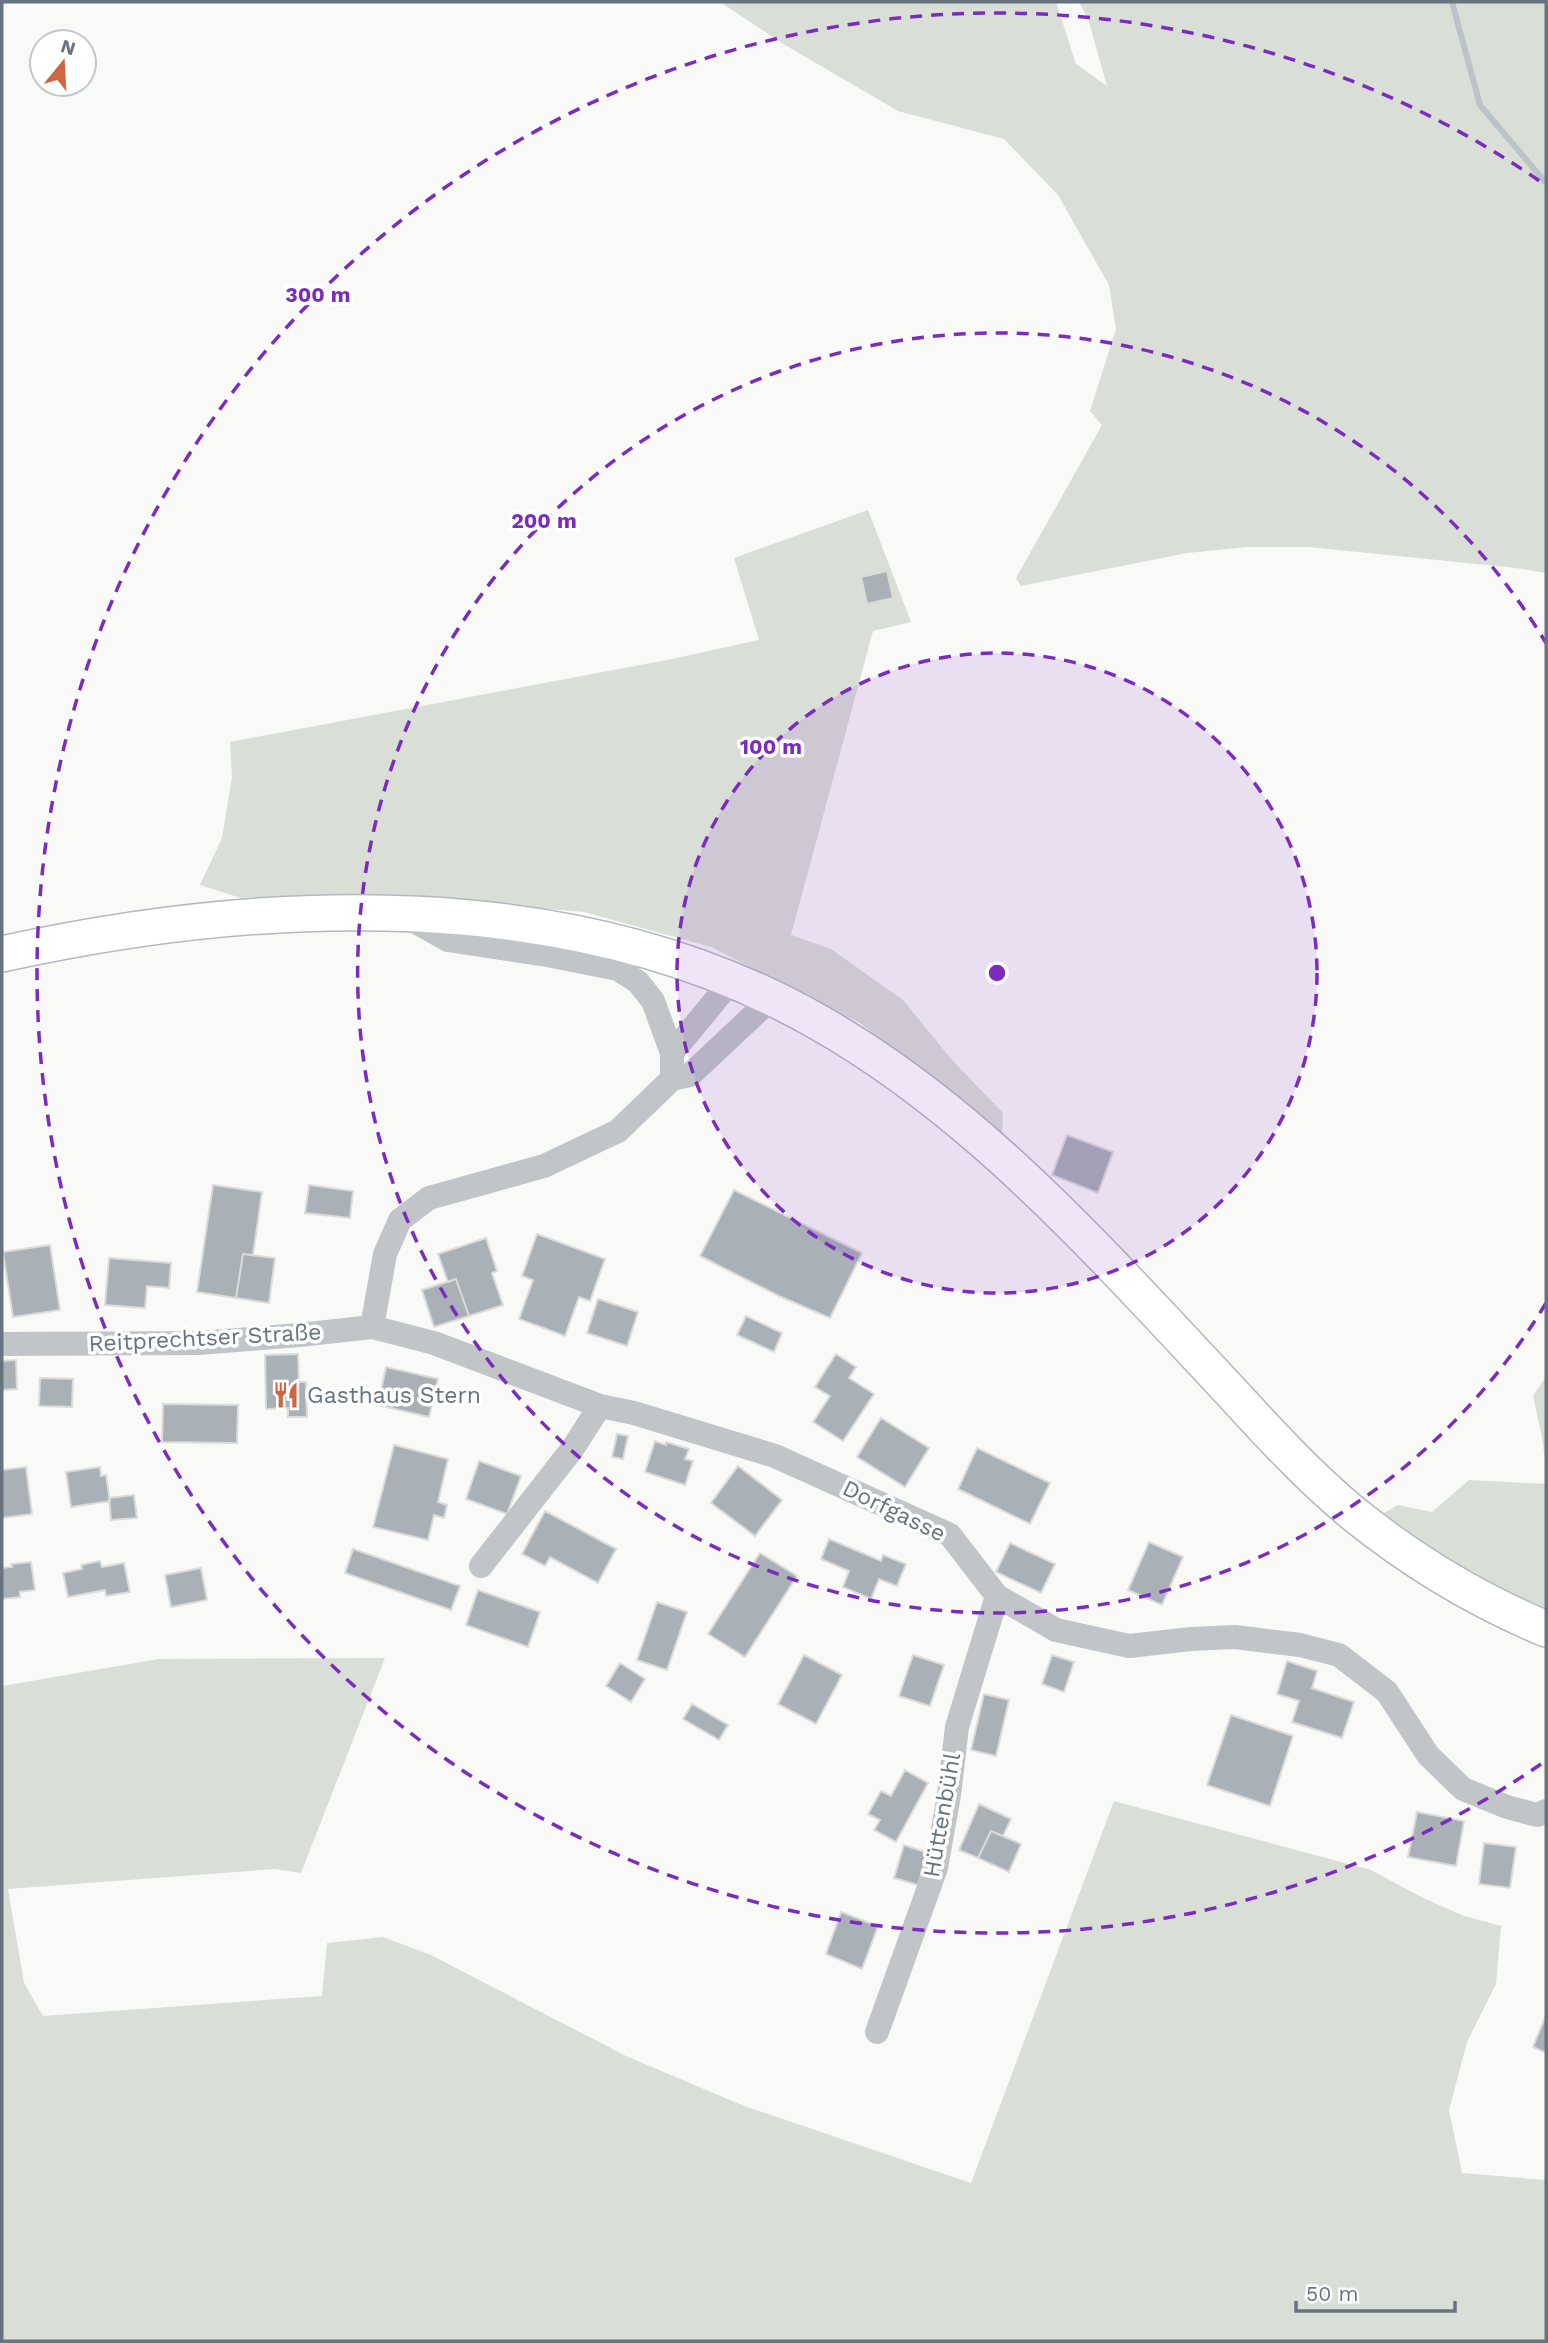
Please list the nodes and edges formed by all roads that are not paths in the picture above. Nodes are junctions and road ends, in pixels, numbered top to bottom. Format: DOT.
graph roads {
  1 [pos="399,913"];
  2 [pos="2,954"];
  3 [pos="732,980"];
  4 [pos="772,998"];
  5 [pos="672,1053"];
  6 [pos="672,1079"];
  7 [pos="379,1292"];
  8 [pos="372,1326"];
  9 [pos="411,1337"];
  10 [pos="2,1344"];
  11 [pos="600,1406"];
  12 [pos="481,1566"];
  13 [pos="997,1596"];
  14 [pos="1546,1629"];
  15 [pos="1546,1811"];
  16 [pos="877,2032"];
  1 -- 2 [label="main road"];
  1 -- 3 [label="main road"];
  1 -- 5 [label="street"];
  3 -- 4 [label="main road"];
  3 -- 5 [label="street"];
  4 -- 6 [label="street"];
  4 -- 14 [label="main road"];
  5 -- 6 [label="street"];
  6 -- 7 [label="street"];
  7 -- 8 [label="street"];
  7 -- 9 [label="street"];
  8 -- 9 [label="street, Dorfgasse"];
  8 -- 10 [label="street, Reitprechtser Straße"];
  9 -- 11 [label="street, Dorfgasse"];
  11 -- 12 [label="street"];
  11 -- 13 [label="street, Dorfgasse"];
  13 -- 15 [label="street, Dorfgasse"];
  13 -- 16 [label="street, Hüttenbühl"];
}
